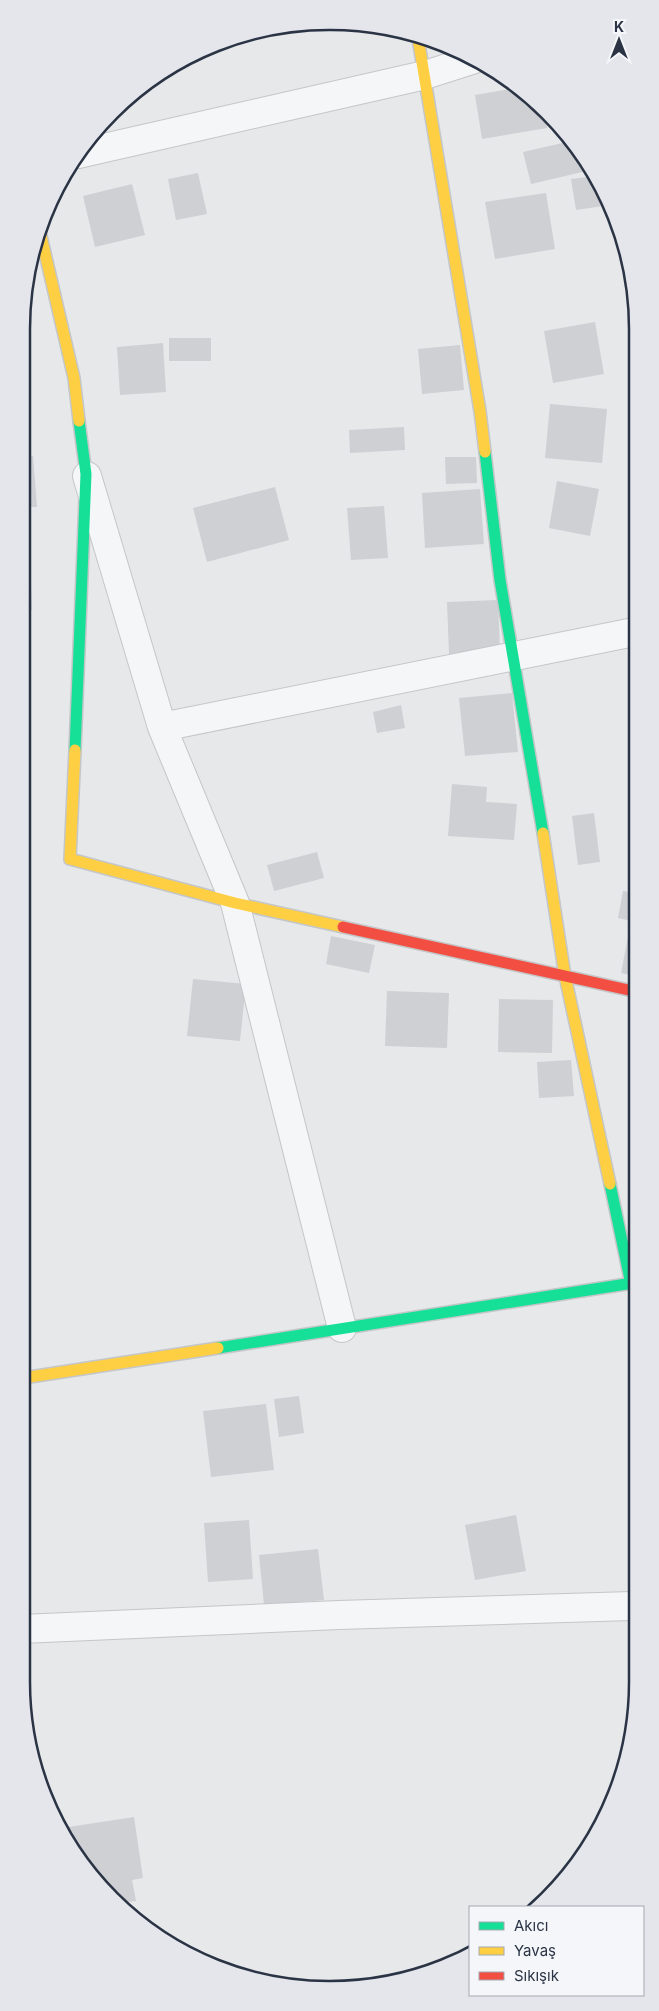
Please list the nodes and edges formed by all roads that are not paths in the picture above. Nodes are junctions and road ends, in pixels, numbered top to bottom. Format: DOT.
graph roads {
  1 [pos="419,44"];
  2 [pos="465,62"];
  3 [pos="425,75"];
  4 [pos="89,152"];
  5 [pos="43,243"];
  6 [pos="86,474"];
  7 [pos="629,633"];
  8 [pos="513,656"];
  9 [pos="162,726"];
  10 [pos="235,903"];
  11 [pos="565,976"];
  12 [pos="629,989"];
  13 [pos="629,1270"];
  14 [pos="629,1284"];
  15 [pos="342,1328"];
  16 [pos="30,1377"];
  17 [pos="629,1606"];
  18 [pos="30,1629"];
  1 -- 3 [label="street"];
  2 -- 3 [label="street"];
  3 -- 4 [label="street"];
  3 -- 8 [label="street"];
  5 -- 6 [label="street"];
  6 -- 9 [label="street"];
  6 -- 10 [label="street"];
  7 -- 8 [label="street"];
  8 -- 9 [label="street"];
  8 -- 11 [label="street"];
  9 -- 10 [label="street"];
  10 -- 11 [label="street"];
  10 -- 15 [label="street"];
  11 -- 12 [label="street"];
  11 -- 13 [label="street"];
  14 -- 15 [label="street"];
  15 -- 16 [label="street"];
  17 -- 18 [label="street"];
}
